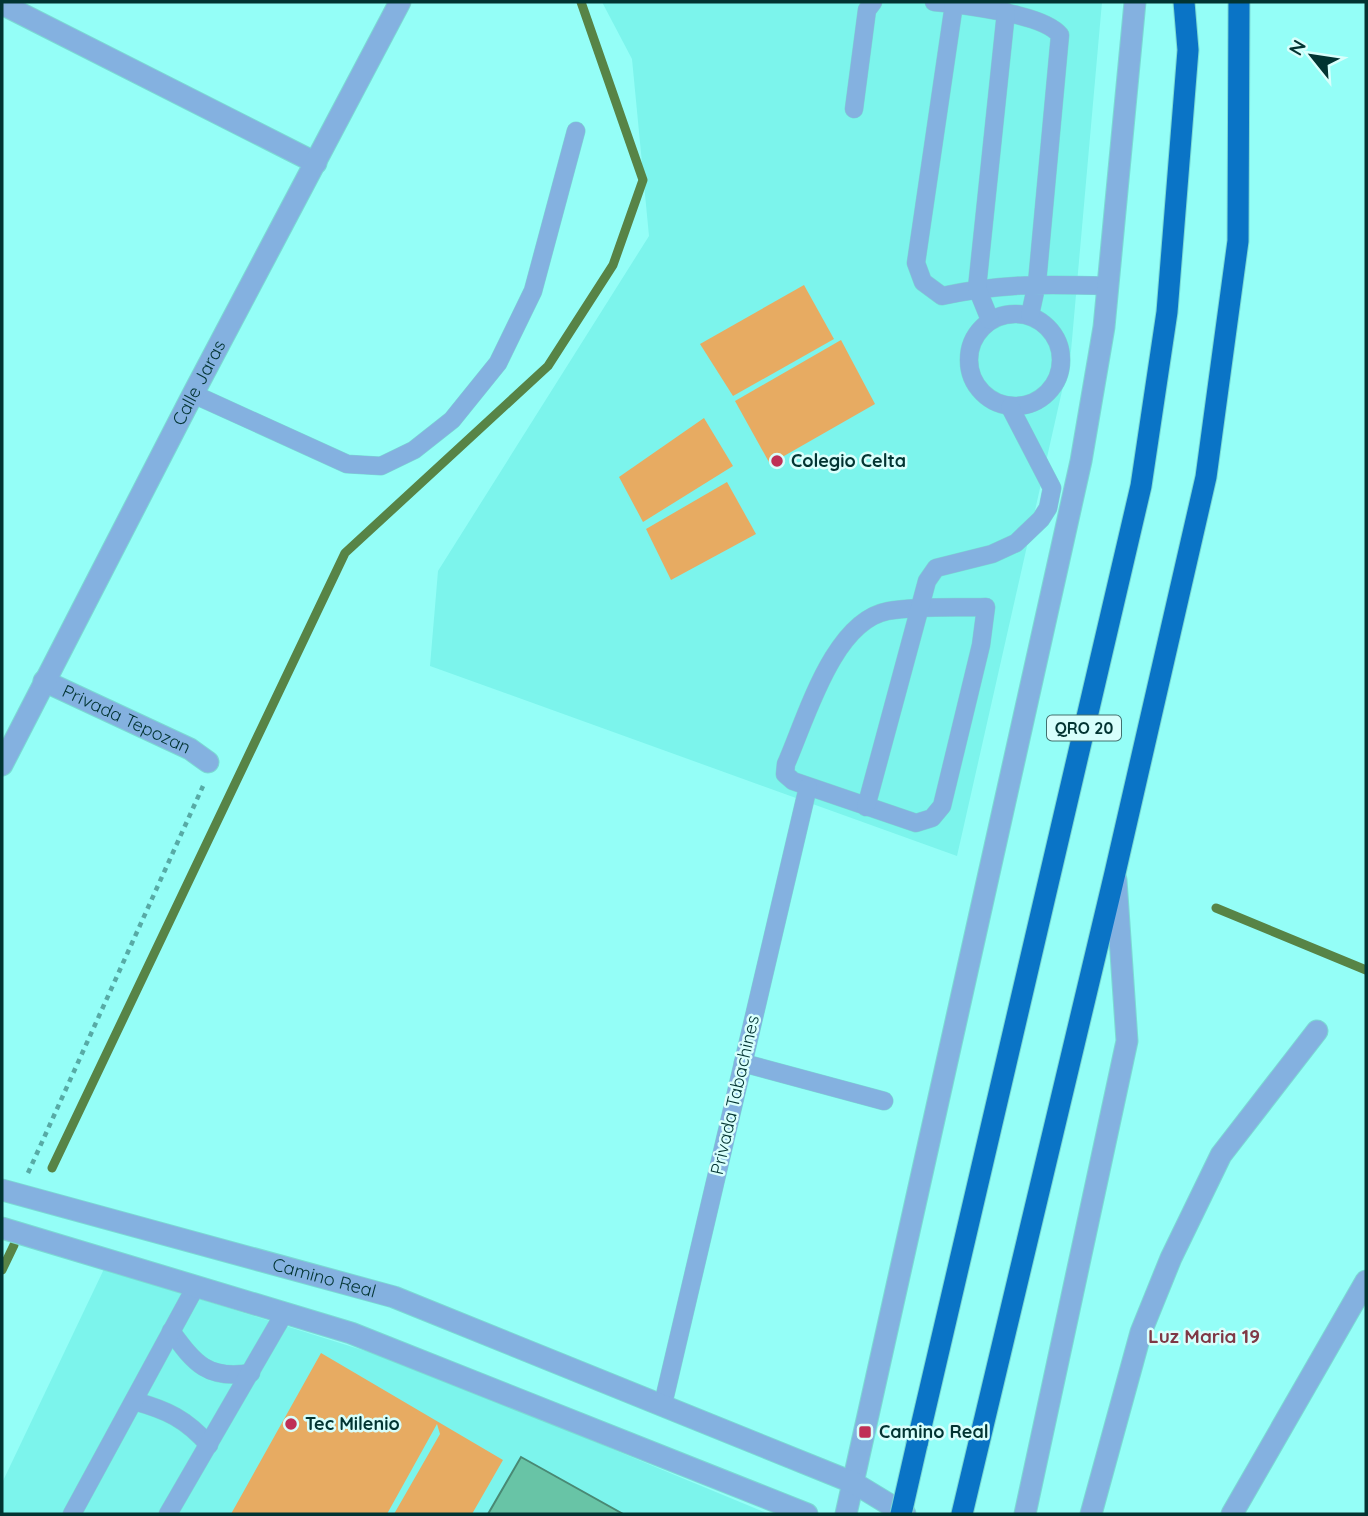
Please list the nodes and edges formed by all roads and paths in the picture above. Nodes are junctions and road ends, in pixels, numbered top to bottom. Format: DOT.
graph roads {
  1 [pos="400,2"];
  2 [pos="873,2"];
  3 [pos="934,2"];
  4 [pos="1135,2"];
  5 [pos="1184,2"];
  6 [pos="1239,2"];
  7 [pos="2,4"];
  8 [pos="954,4"];
  9 [pos="1006,12"];
  10 [pos="854,109"];
  11 [pos="576,131"];
  12 [pos="316,163"];
  13 [pos="1037,283"];
  14 [pos="1109,286"];
  15 [pos="977,288"];
  16 [pos="1030,315"];
  17 [pos="990,320"];
  18 [pos="193,394"];
  19 [pos="1010,407"];
  20 [pos="918,610"];
  21 [pos="44,681"];
  22 [pos="208,762"];
  23 [pos="2,765"];
  24 [pos="808,787"];
  25 [pos="866,807"];
  26 [pos="1115,873"];
  27 [pos="1317,1031"];
  28 [pos="743,1063"];
  29 [pos="884,1101"];
  30 [pos="10,1193"];
  31 [pos="2,1228"];
  32 [pos="1366,1281"];
  33 [pos="196,1286"];
  34 [pos="285,1312"];
  35 [pos="171,1331"];
  36 [pos="251,1373"];
  37 [pos="134,1401"];
  38 [pos="663,1404"];
  39 [pos="209,1445"];
  40 [pos="854,1483"];
  41 [pos="72,1514"];
  42 [pos="168,1514"];
  43 [pos="807,1514"];
  44 [pos="846,1514"];
  45 [pos="903,1514"];
  46 [pos="962,1514"];
  47 [pos="1025,1514"];
  48 [pos="1091,1514"];
  49 [pos="1232,1514"];
  1 -- 12 [label="street, Calle Jaras"];
  2 -- 10 [label="lane"];
  3 -- 8 [label="lane"];
  4 -- 14 [label="street"];
  5 -- 45 [label="highway, QRO 20, bridge"];
  6 -- 26 [label="highway, QRO 20"];
  7 -- 12 [label="street"];
  8 -- 9 [label="lane"];
  8 -- 15 [label="lane"];
  9 -- 13 [label="lane"];
  9 -- 15 [label="lane"];
  11 -- 18 [label="lane"];
  12 -- 18 [label="street, Calle Jaras"];
  13 -- 14 [label="lane"];
  13 -- 15 [label="lane"];
  13 -- 16 [label="lane"];
  14 -- 40 [label="street"];
  15 -- 17 [label="lane"];
  16 -- 17 [label="lane"];
  16 -- 19 [label="lane"];
  17 -- 19 [label="lane"];
  18 -- 21 [label="street, Calle Jaras"];
  19 -- 20 [label="lane"];
  20 -- 24 [label="lane"];
  20 -- 25 [label="lane"];
  20 -- 25 [label="lane"];
  21 -- 22 [label="street, Privada Tepozan"];
  21 -- 23 [label="street, Calle Jaras"];
  22 -- 30 [label="path"];
  24 -- 25 [label="lane"];
  24 -- 28 [label="lane, Privada Tabachines"];
  26 -- 46 [label="highway, QRO 20"];
  26 -- 47 [label="street"];
  27 -- 48 [label="street"];
  28 -- 29 [label="lane"];
  28 -- 38 [label="lane, Privada Tabachines"];
  30 -- 38 [label="street, Camino Real"];
  31 -- 33 [label="street"];
  32 -- 49 [label="street"];
  33 -- 34 [label="street"];
  33 -- 35 [label="lane"];
  34 -- 36 [label="lane"];
  34 -- 43 [label="street"];
  35 -- 36 [label="lane"];
  35 -- 37 [label="lane"];
  36 -- 39 [label="lane"];
  37 -- 39 [label="lane"];
  37 -- 41 [label="lane"];
  38 -- 40 [label="street, Camino Real"];
  39 -- 42 [label="lane"];
  40 -- 44 [label="street"];
  40 -- 45 [label="street, Camino Real"];
}
